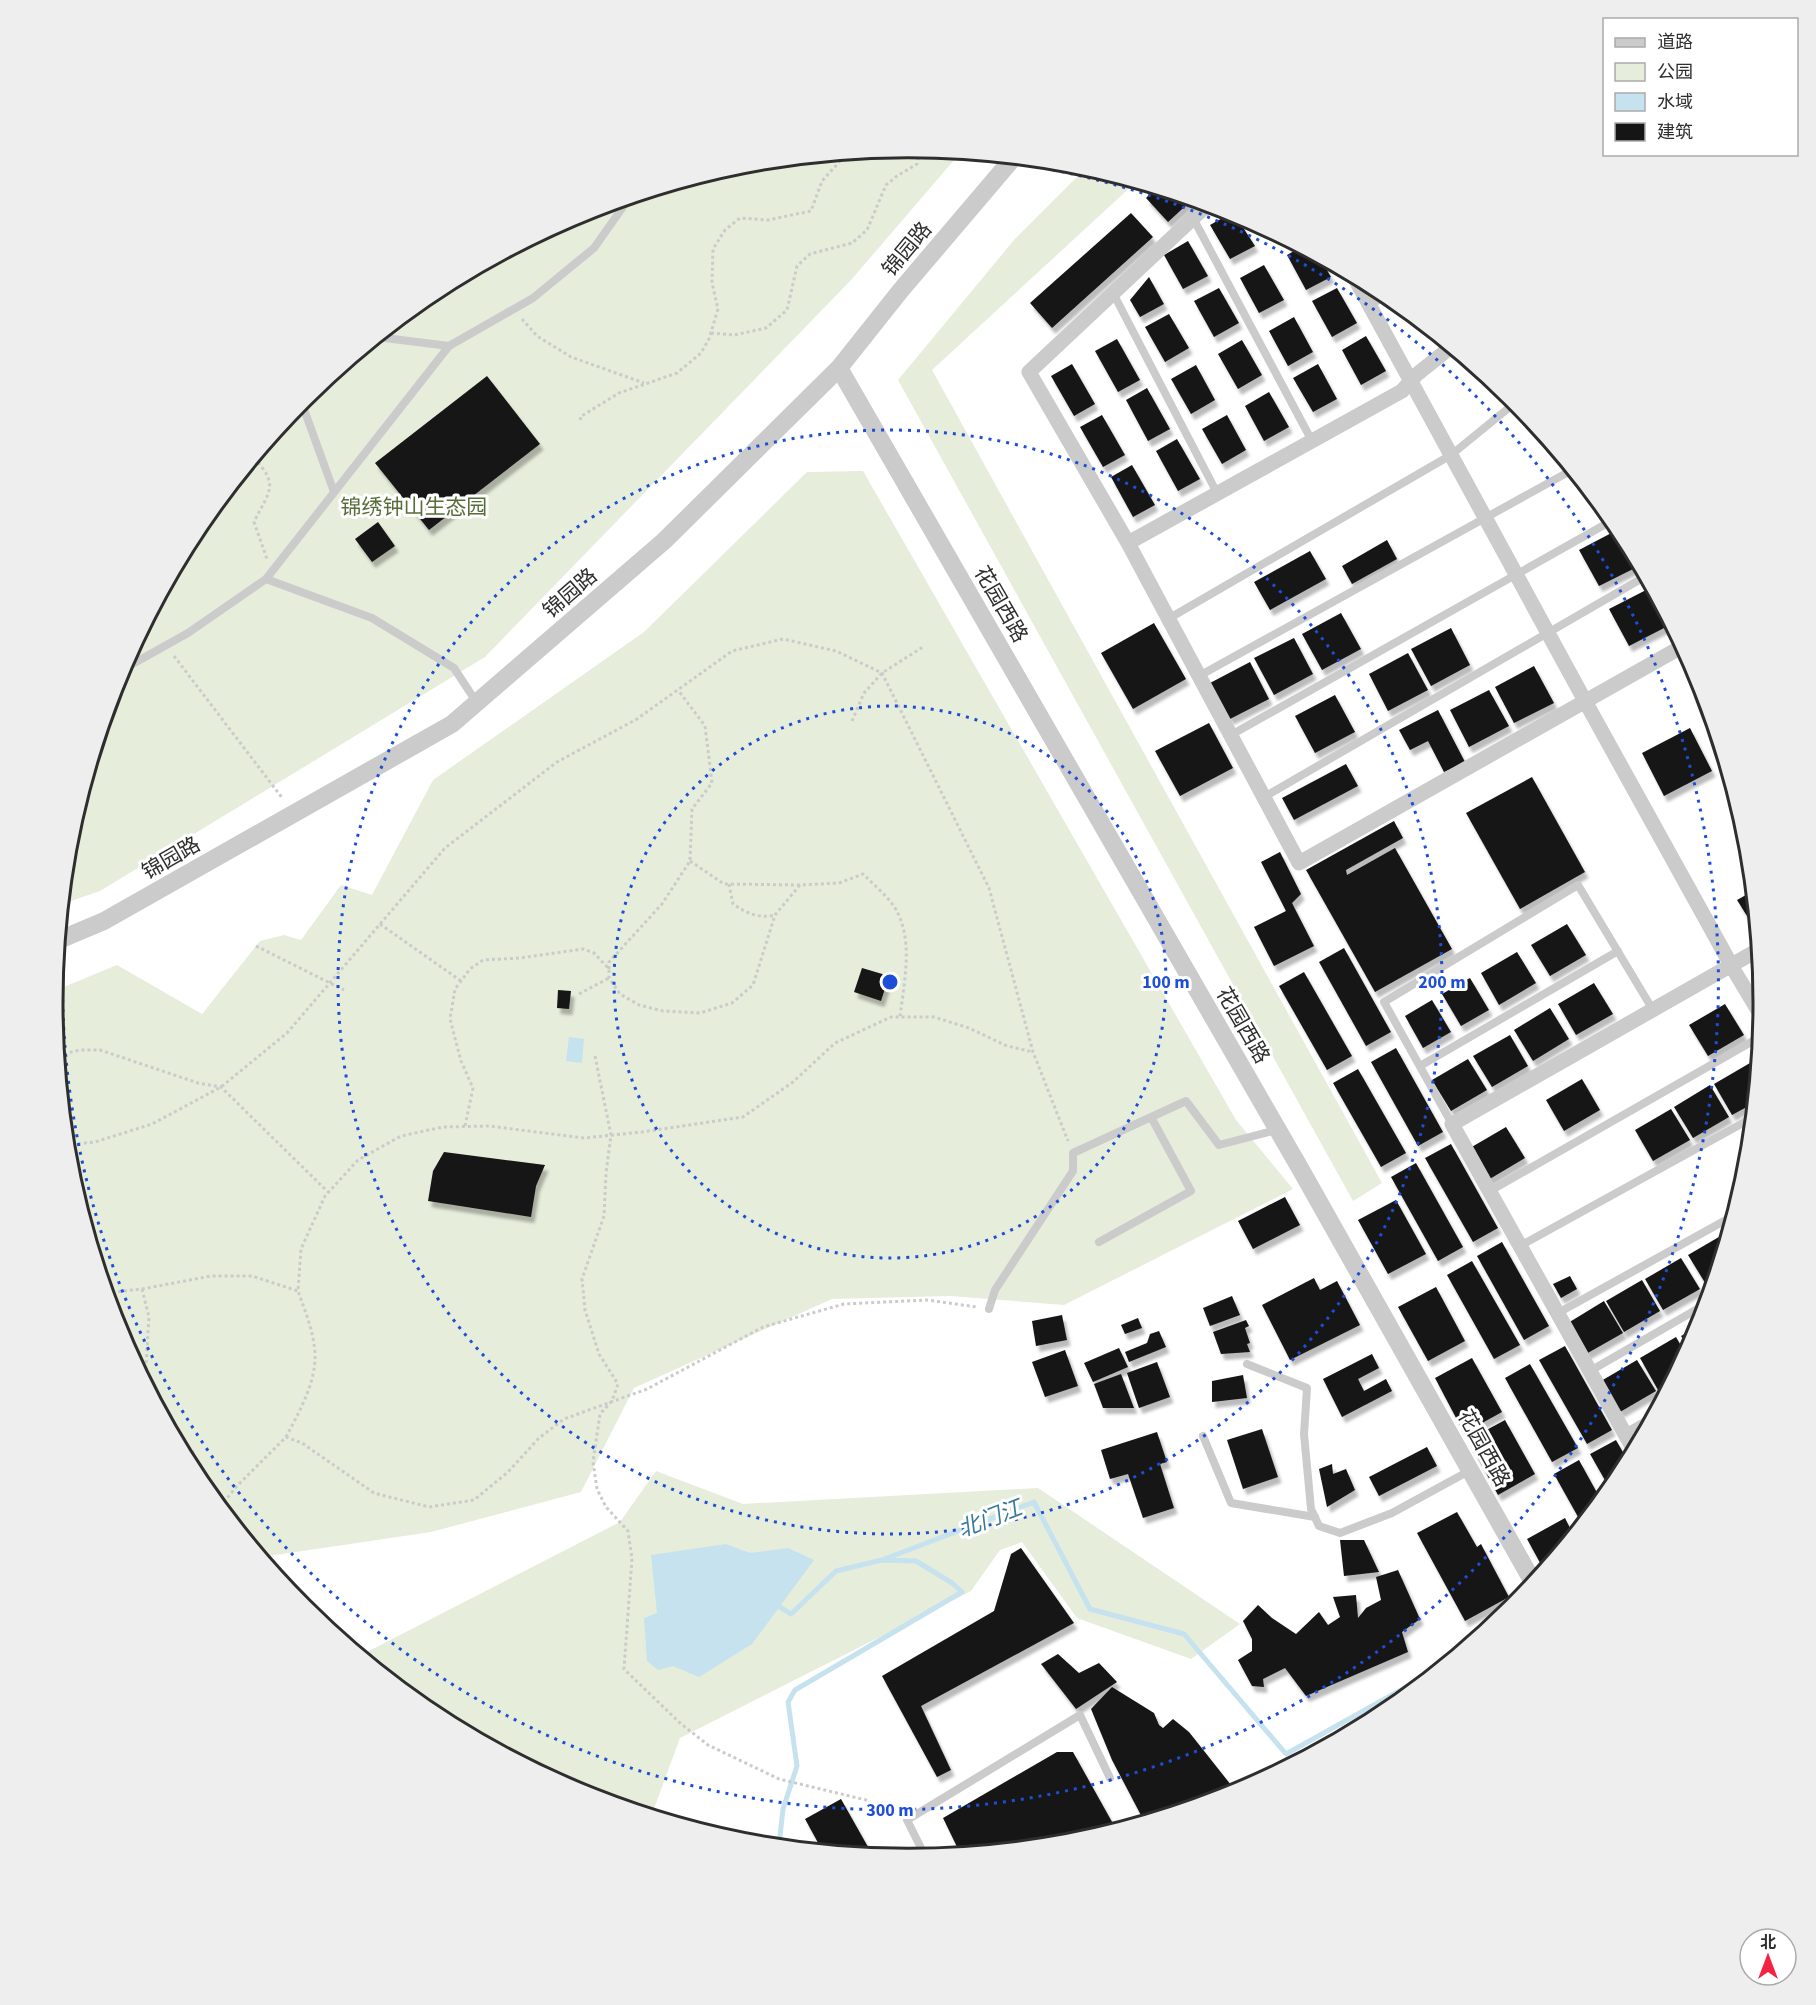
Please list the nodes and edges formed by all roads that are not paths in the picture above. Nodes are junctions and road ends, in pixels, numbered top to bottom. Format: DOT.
graph roads {
  1 [pos="1009,164"];
  2 [pos="623,207"];
  3 [pos="1201,210"];
  4 [pos="1193,218"];
  5 [pos="1361,290"];
  6 [pos="1113,293"];
  7 [pos="1374,298"];
  8 [pos="1368,302"];
  9 [pos="386,338"];
  10 [pos="448,346"];
  11 [pos="1446,351"];
  12 [pos="839,368"];
  13 [pos="1411,381"];
  14 [pos="1509,408"];
  15 [pos="305,411"];
  16 [pos="1312,441"];
  17 [pos="1451,455"];
  18 [pos="1566,473"];
  19 [pos="334,492"];
  20 [pos="1217,494"];
  21 [pos="1485,518"];
  22 [pos="1605,525"];
  23 [pos="1128,543"];
  24 [pos="1516,574"];
  25 [pos="269,576"];
  26 [pos="1640,580"];
  27 [pos="1168,620"];
  28 [pos="1547,632"];
  29 [pos="1676,650"];
  30 [pos="135,662"];
  31 [pos="1199,676"];
  32 [pos="1585,701"];
  33 [pos="477,703"];
  34 [pos="1231,735"];
  35 [pos="1264,797"];
  36 [pos="66,937"];
  37 [pos="1618,951"];
  38 [pos="1751,954"];
  39 [pos="1731,964"];
  40 [pos="1753,1002"];
  41 [pos="1653,1010"];
  42 [pos="1752,1042"];
  43 [pos="1420,1066"];
  44 [pos="1151,1117"];
  45 [pos="1744,1122"];
  46 [pos="1452,1125"];
  47 [pos="1277,1129"];
  48 [pos="1490,1191"];
  49 [pos="1724,1221"];
  50 [pos="1098,1242"];
  51 [pos="1520,1246"];
  52 [pos="988,1309"];
  53 [pos="1695,1311"];
  54 [pos="1558,1313"];
  55 [pos="1246,1364"];
  56 [pos="1590,1371"];
  57 [pos="1640,1424"];
  58 [pos="1625,1433"];
  59 [pos="1203,1437"];
  60 [pos="1630,1442"];
  61 [pos="1470,1470"];
  62 [pos="1315,1517"];
  63 [pos="1529,1575"];
  64 [pos="1110,1778"];
  65 [pos="921,1848"];
  1 -- 12 [label="street, 锦园路"];
  2 -- 10 [label="lane"];
  3 -- 4 [label="street"];
  4 -- 6 [label="street"];
  4 -- 16 [label="lane"];
  5 -- 8 [label="street"];
  6 -- 20 [label="lane"];
  6 -- 23 [label="street"];
  7 -- 8 [label="street"];
  8 -- 13 [label="street"];
  9 -- 10 [label="lane"];
  10 -- 19 [label="lane"];
  11 -- 13 [label="street"];
  12 -- 33 [label="street, 锦园路"];
  12 -- 47 [label="street, 花园西路"];
  13 -- 16 [label="street"];
  13 -- 17 [label="street"];
  14 -- 17 [label="lane"];
  15 -- 19 [label="lane"];
  16 -- 20 [label="street"];
  17 -- 21 [label="street"];
  17 -- 27 [label="lane"];
  18 -- 21 [label="lane"];
  19 -- 25 [label="lane"];
  20 -- 23 [label="street"];
  21 -- 24 [label="street"];
  21 -- 31 [label="lane"];
  22 -- 24 [label="lane"];
  23 -- 27 [label="street"];
  24 -- 28 [label="street"];
  24 -- 34 [label="lane"];
  25 -- 30 [label="lane"];
  25 -- 33 [label="lane"];
  26 -- 28 [label="lane"];
  27 -- 31 [label="street"];
  28 -- 32 [label="street"];
  28 -- 35 [label="lane"];
  29 -- 32 [label="street"];
  31 -- 34 [label="street"];
  32 -- 35 [label="street"];
  32 -- 39 [label="street"];
  33 -- 36 [label="street, 锦园路"];
  34 -- 35 [label="street"];
  37 -- 41 [label="lane"];
  37 -- 43 [label="lane"];
  37 -- 43 [label="lane"];
  38 -- 39 [label="street"];
  39 -- 40 [label="street"];
  39 -- 41 [label="street"];
  41 -- 46 [label="street"];
  42 -- 48 [label="lane"];
  43 -- 46 [label="lane"];
  44 -- 47 [label="lane"];
  44 -- 50 [label="lane"];
  44 -- 52 [label="lane"];
  45 -- 51 [label="lane"];
  46 -- 48 [label="street"];
  47 -- 61 [label="street, 花园西路"];
  48 -- 51 [label="street"];
  49 -- 54 [label="lane"];
  51 -- 54 [label="street"];
  53 -- 56 [label="lane"];
  54 -- 56 [label="street"];
  55 -- 62 [label="lane"];
  56 -- 58 [label="street"];
  57 -- 58 [label="lane"];
  58 -- 60 [label="street"];
  59 -- 62 [label="lane"];
  61 -- 62 [label="lane"];
  61 -- 63 [label="street, 花园西路"];
  64 -- 65 [label="lane"];
}
